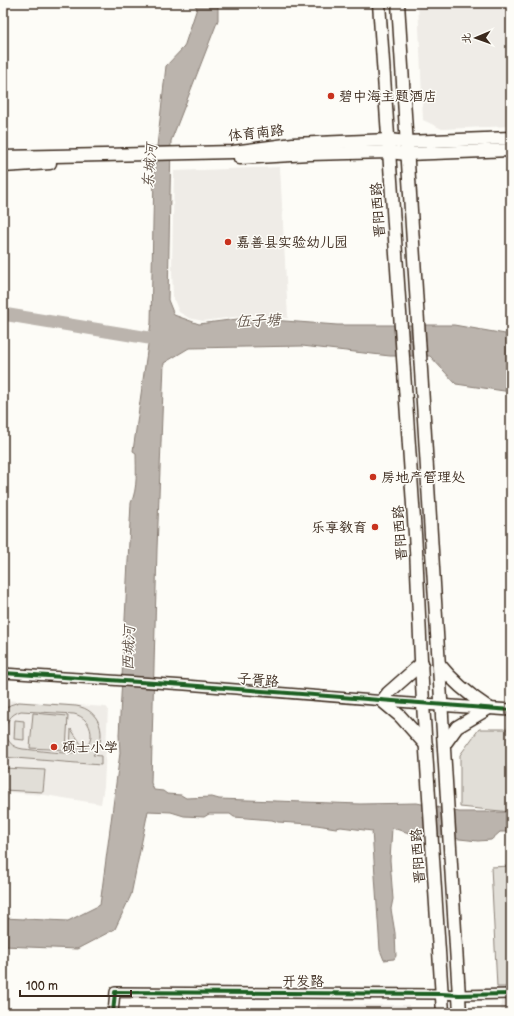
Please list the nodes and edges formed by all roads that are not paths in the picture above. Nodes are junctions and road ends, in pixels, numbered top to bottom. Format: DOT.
graph roads {
  1 [pos="380,3"];
  2 [pos="398,3"];
  3 [pos="511,138"];
  4 [pos="389,140"];
  5 [pos="407,148"];
  6 [pos="511,150"];
  7 [pos="389,152"];
  8 [pos="196,156"];
  9 [pos="3,157"];
  10 [pos="136,158"];
  11 [pos="3,166"];
  12 [pos="422,663"];
  13 [pos="439,664"];
  14 [pos="3,673"];
  15 [pos="382,701"];
  16 [pos="424,704"];
  17 [pos="441,705"];
  18 [pos="488,708"];
  19 [pos="511,710"];
  20 [pos="426,745"];
  21 [pos="444,745"];
  22 [pos="442,994"];
  23 [pos="511,994"];
  24 [pos="459,995"];
  25 [pos="113,1013"];
  26 [pos="443,1013"];
  27 [pos="460,1013"];
  1 -- 4 [label="main road, 晋阳西路"];
  2 -- 5 [label="main road"];
  3 -- 5 [label="main road, 体育南路"];
  4 -- 5 [label="main road, 体育南路"];
  4 -- 7 [label="main road, 晋阳西路"];
  4 -- 8 [label="main road, 体育南路"];
  5 -- 6 [label="main road, 体育南路"];
  5 -- 7 [label="main road, 体育南路"];
  5 -- 13 [label="main road"];
  7 -- 8 [label="main road, 体育南路"];
  7 -- 12 [label="main road, 晋阳西路"];
  8 -- 10 [label="main road, 体育南路"];
  9 -- 10 [label="main road, 体育南路"];
  10 -- 11 [label="main road, 体育南路"];
  12 -- 15 [label="main road"];
  12 -- 16 [label="main road, 晋阳西路"];
  13 -- 17 [label="main road"];
  13 -- 18 [label="main road"];
  14 -- 15 [label="street, 子胥路"];
  15 -- 16 [label="street, 子胥路"];
  15 -- 20 [label="main road"];
  16 -- 17 [label="street, 子胥路"];
  16 -- 20 [label="main road, 晋阳西路"];
  17 -- 18 [label="street, 子胥路"];
  17 -- 21 [label="main road"];
  18 -- 19 [label="street, 子胥路"];
  18 -- 21 [label="main road"];
  20 -- 22 [label="main road, 晋阳西路"];
  21 -- 24 [label="main road"];
  22 -- 24 [label="street, 开发路"];
  22 -- 25 [label="street, 开发路"];
  22 -- 26 [label="main road, 晋阳西路"];
  23 -- 24 [label="street, 开发路"];
  24 -- 27 [label="main road"];
}
